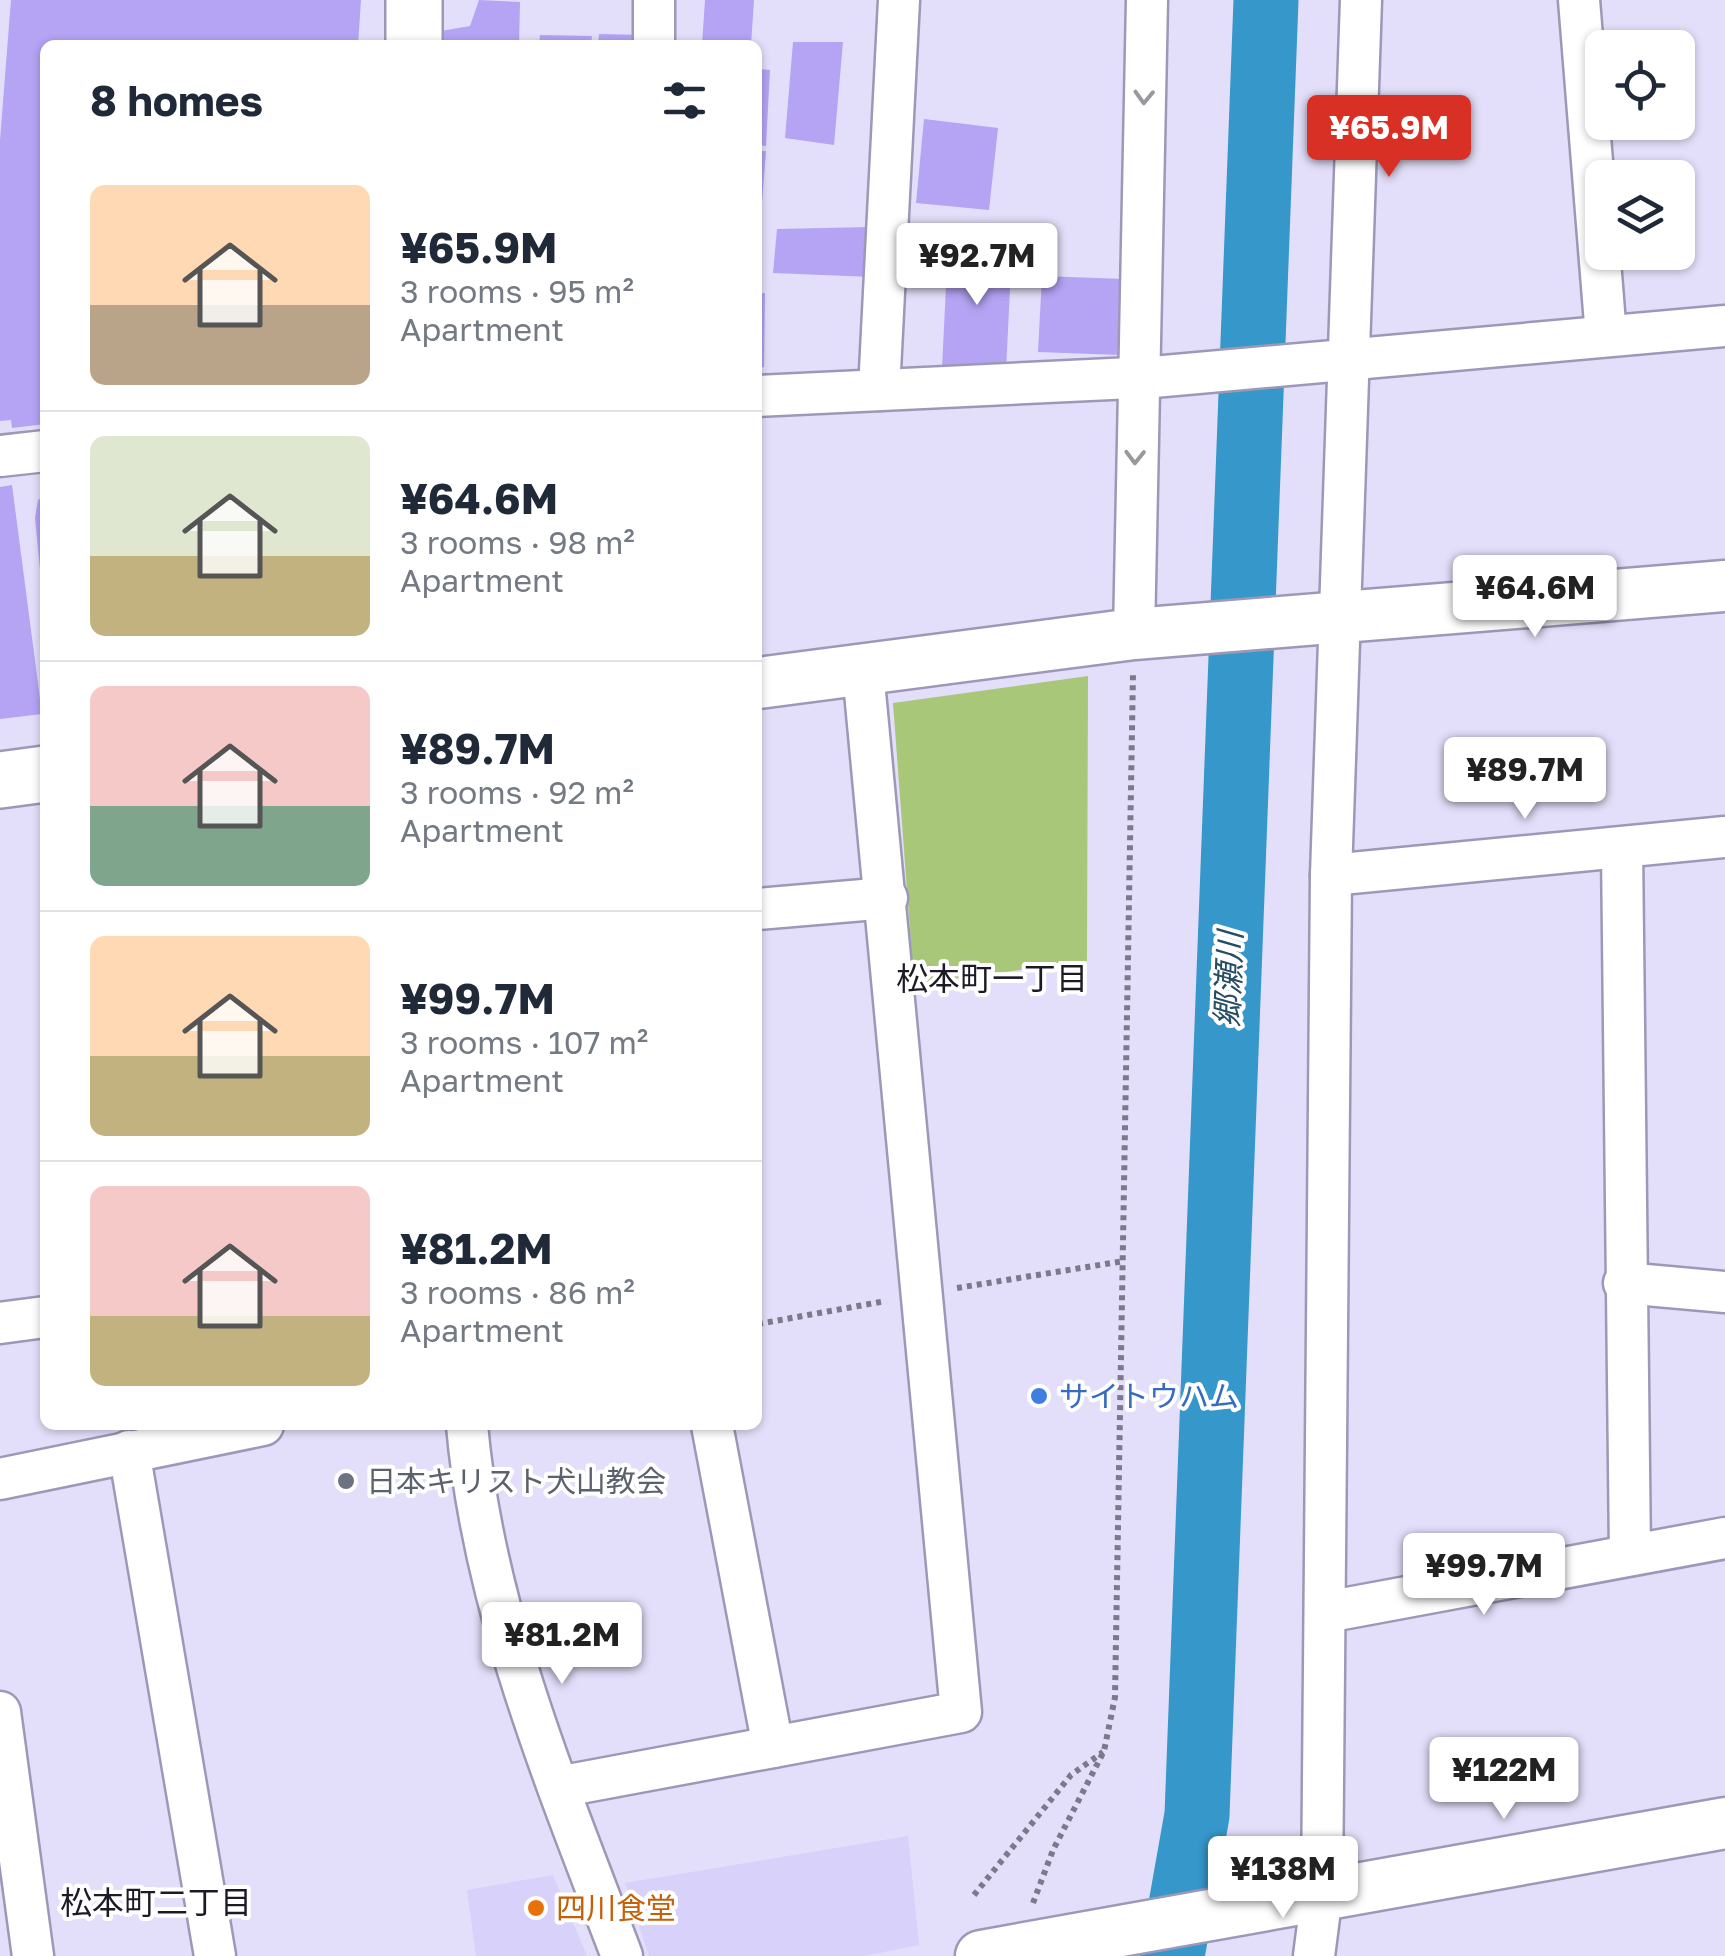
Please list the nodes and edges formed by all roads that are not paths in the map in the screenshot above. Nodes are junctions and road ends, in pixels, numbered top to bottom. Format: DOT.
graph roads {
  1 [pos="414,0"];
  2 [pos="654,0"];
  3 [pos="899,0"];
  4 [pos="1147,0"];
  5 [pos="1361,0"];
  6 [pos="1579,0"];
  7 [pos="414,40"];
  8 [pos="654,40"];
  9 [pos="1725,326"];
  10 [pos="1606,336"];
  11 [pos="1341,360"];
  12 [pos="1145,378"];
  13 [pos="879,390"];
  14 [pos="762,396"];
  15 [pos="40,452"];
  16 [pos="0,456"];
  17 [pos="1725,586"];
  18 [pos="1339,614"];
  19 [pos="1134,634"];
  20 [pos="863,670"];
  21 [pos="762,683"];
  22 [pos="40,775"];
  23 [pos="0,780"];
  24 [pos="1725,837"];
  25 [pos="1622,848"];
  26 [pos="1331,875"];
  27 [pos="887,898"];
  28 [pos="762,910"];
  29 [pos="1624,1283"];
  30 [pos="1725,1292"];
  31 [pos="40,1317"];
  32 [pos="0,1322"];
  33 [pos="237,1430"];
  34 [pos="467,1430"];
  35 [pos="713,1430"];
  36 [pos="129,1451"];
  37 [pos="0,1479"];
  38 [pos="1725,1538"];
  39 [pos="1630,1555"];
  40 [pos="1326,1612"];
  41 [pos="0,1712"];
  42 [pos="773,1747"];
  43 [pos="558,1787"];
  44 [pos="1725,1823"];
  45 [pos="1310,1896"];
  46 [pos="999,1953"];
  47 [pos="33,1956"];
  48 [pos="214,1956"];
  49 [pos="622,1956"];
  50 [pos="1314,1956"];
  1 -- 7 [label="main road"];
  2 -- 8 [label="street"];
  3 -- 13 [label="street"];
  4 -- 12 [label="street, one-way"];
  5 -- 11 [label="street"];
  6 -- 10 [label="street"];
  9 -- 10 [label="street"];
  10 -- 11 [label="street"];
  11 -- 12 [label="street"];
  11 -- 18 [label="street"];
  12 -- 13 [label="street"];
  12 -- 19 [label="street, one-way"];
  13 -- 14 [label="street"];
  15 -- 16 [label="street"];
  17 -- 18 [label="street"];
  18 -- 19 [label="street"];
  18 -- 26 [label="street"];
  19 -- 20 [label="street"];
  20 -- 21 [label="street"];
  20 -- 27 [label="street"];
  22 -- 23 [label="main road"];
  24 -- 25 [label="street"];
  25 -- 26 [label="street"];
  25 -- 29 [label="street"];
  26 -- 40 [label="street"];
  27 -- 28 [label="street"];
  27 -- 42 [label="street"];
  29 -- 30 [label="street"];
  29 -- 39 [label="street"];
  31 -- 32 [label="street"];
  33 -- 36 [label="street"];
  34 -- 43 [label="street"];
  35 -- 42 [label="street"];
  36 -- 37 [label="street"];
  36 -- 48 [label="street"];
  38 -- 39 [label="street"];
  39 -- 40 [label="street"];
  40 -- 45 [label="street"];
  41 -- 47 [label="street"];
  42 -- 43 [label="street"];
  43 -- 49 [label="street"];
  44 -- 45 [label="street"];
  45 -- 46 [label="street"];
  45 -- 50 [label="street"];
}
